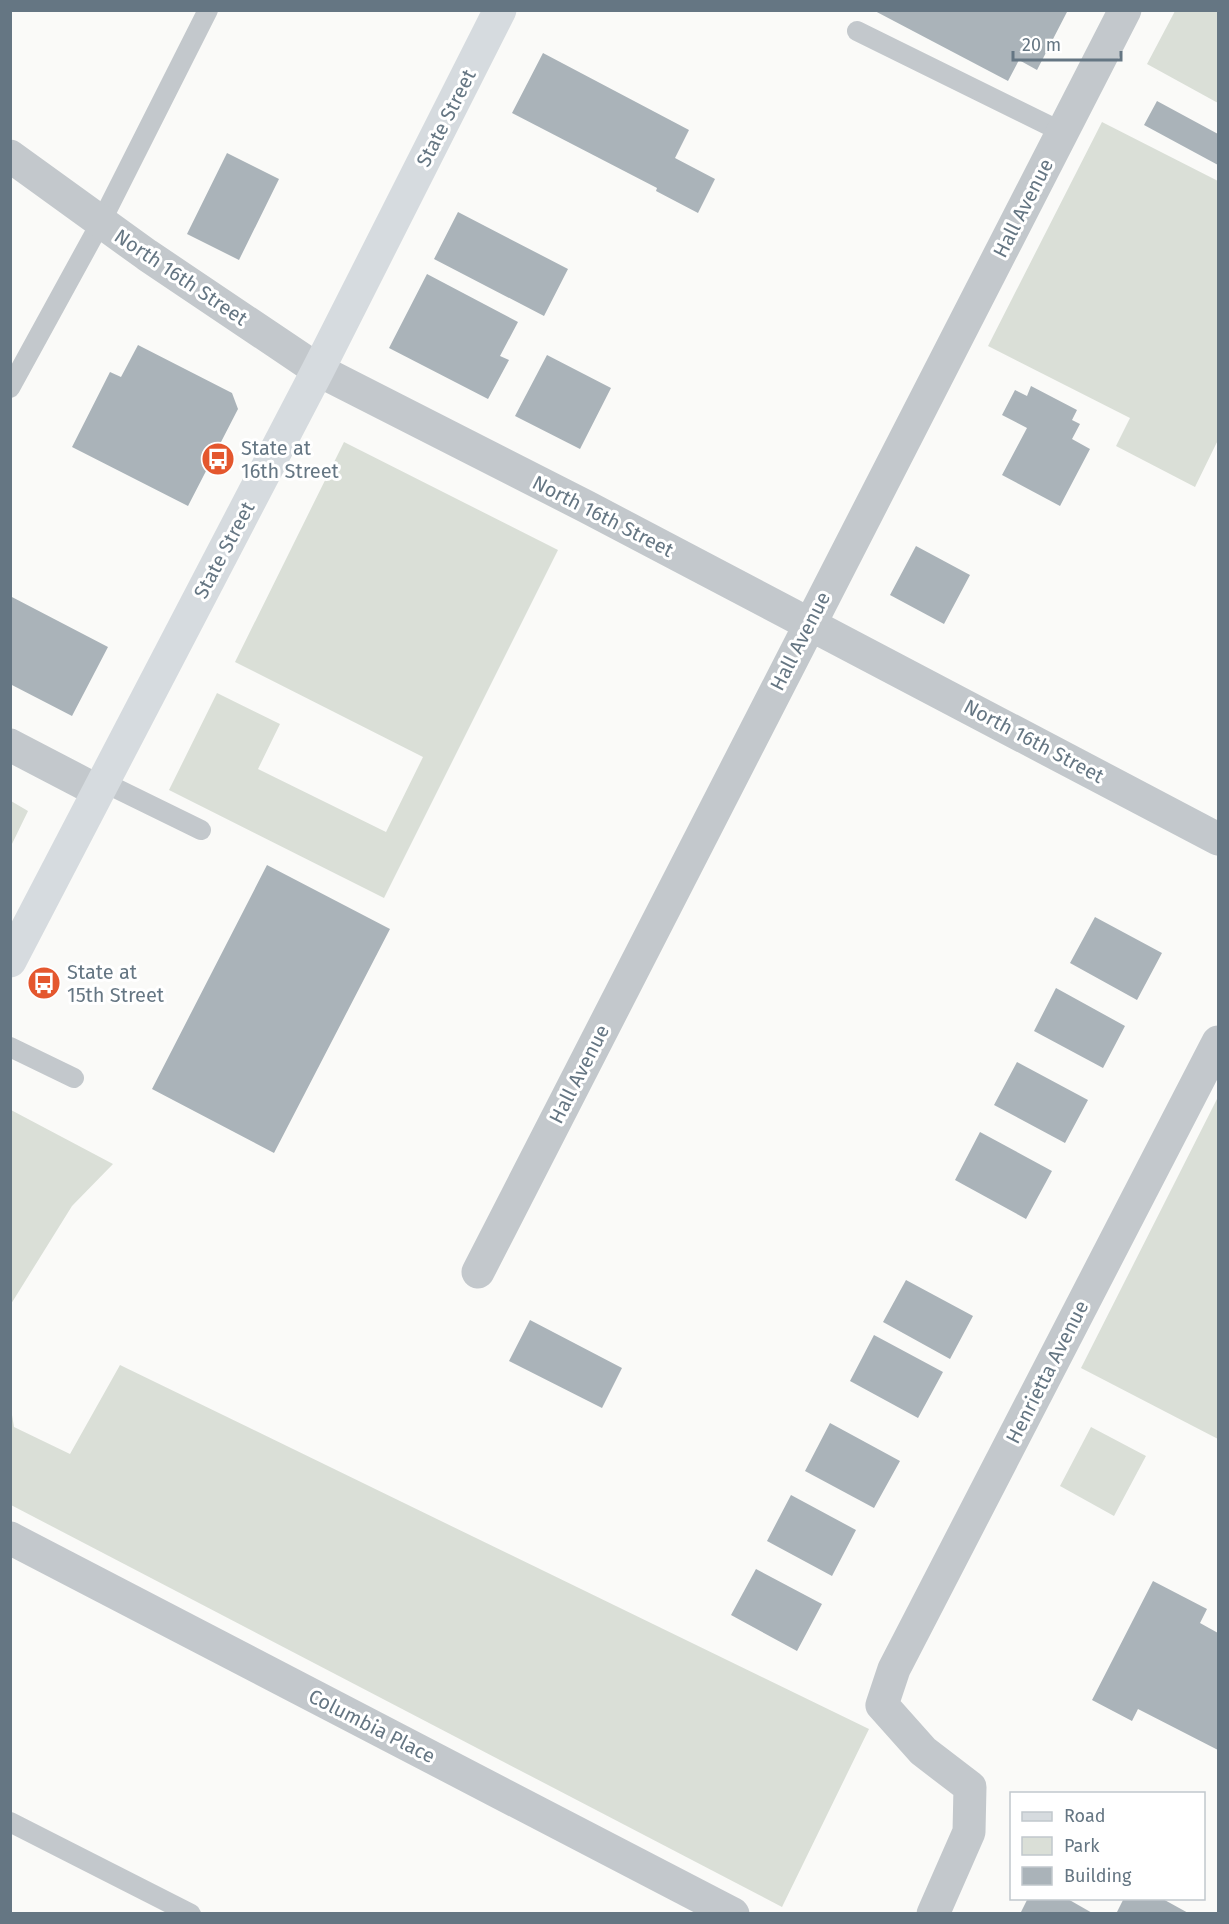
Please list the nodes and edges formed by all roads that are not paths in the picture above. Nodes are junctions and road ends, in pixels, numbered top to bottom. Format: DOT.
graph roads {
  1 [pos="208,10"];
  2 [pos="500,10"];
  3 [pos="1125,10"];
  4 [pos="857,31"];
  5 [pos="1062,132"];
  6 [pos="10,156"];
  7 [pos="101,222"];
  8 [pos="318,370"];
  9 [pos="10,388"];
  10 [pos="809,623"];
  11 [pos="10,745"];
  12 [pos="101,786"];
  13 [pos="201,830"];
  14 [pos="1218,839"];
  15 [pos="10,961"];
  16 [pos="1218,1042"];
  17 [pos="10,1047"];
  18 [pos="74,1078"];
  19 [pos="478,1272"];
  20 [pos="10,1538"];
  21 [pos="10,1822"];
  22 [pos="191,1914"];
  23 [pos="733,1914"];
  24 [pos="933,1914"];
  1 -- 7 [label="lane"];
  2 -- 8 [label="main road, State Street"];
  3 -- 5 [label="street, Hall Avenue"];
  4 -- 5 [label="lane"];
  5 -- 10 [label="street, Hall Avenue"];
  6 -- 7 [label="street, North 16th Street"];
  7 -- 8 [label="street, North 16th Street"];
  7 -- 9 [label="lane"];
  8 -- 10 [label="street, North 16th Street"];
  8 -- 12 [label="main road, State Street"];
  10 -- 14 [label="street, North 16th Street"];
  10 -- 19 [label="street, Hall Avenue"];
  11 -- 12 [label="street"];
  12 -- 13 [label="lane"];
  12 -- 15 [label="main road, State Street"];
  16 -- 24 [label="street, Henrietta Avenue"];
  17 -- 18 [label="lane"];
  20 -- 23 [label="street, Columbia Place"];
  21 -- 22 [label="lane"];
}
